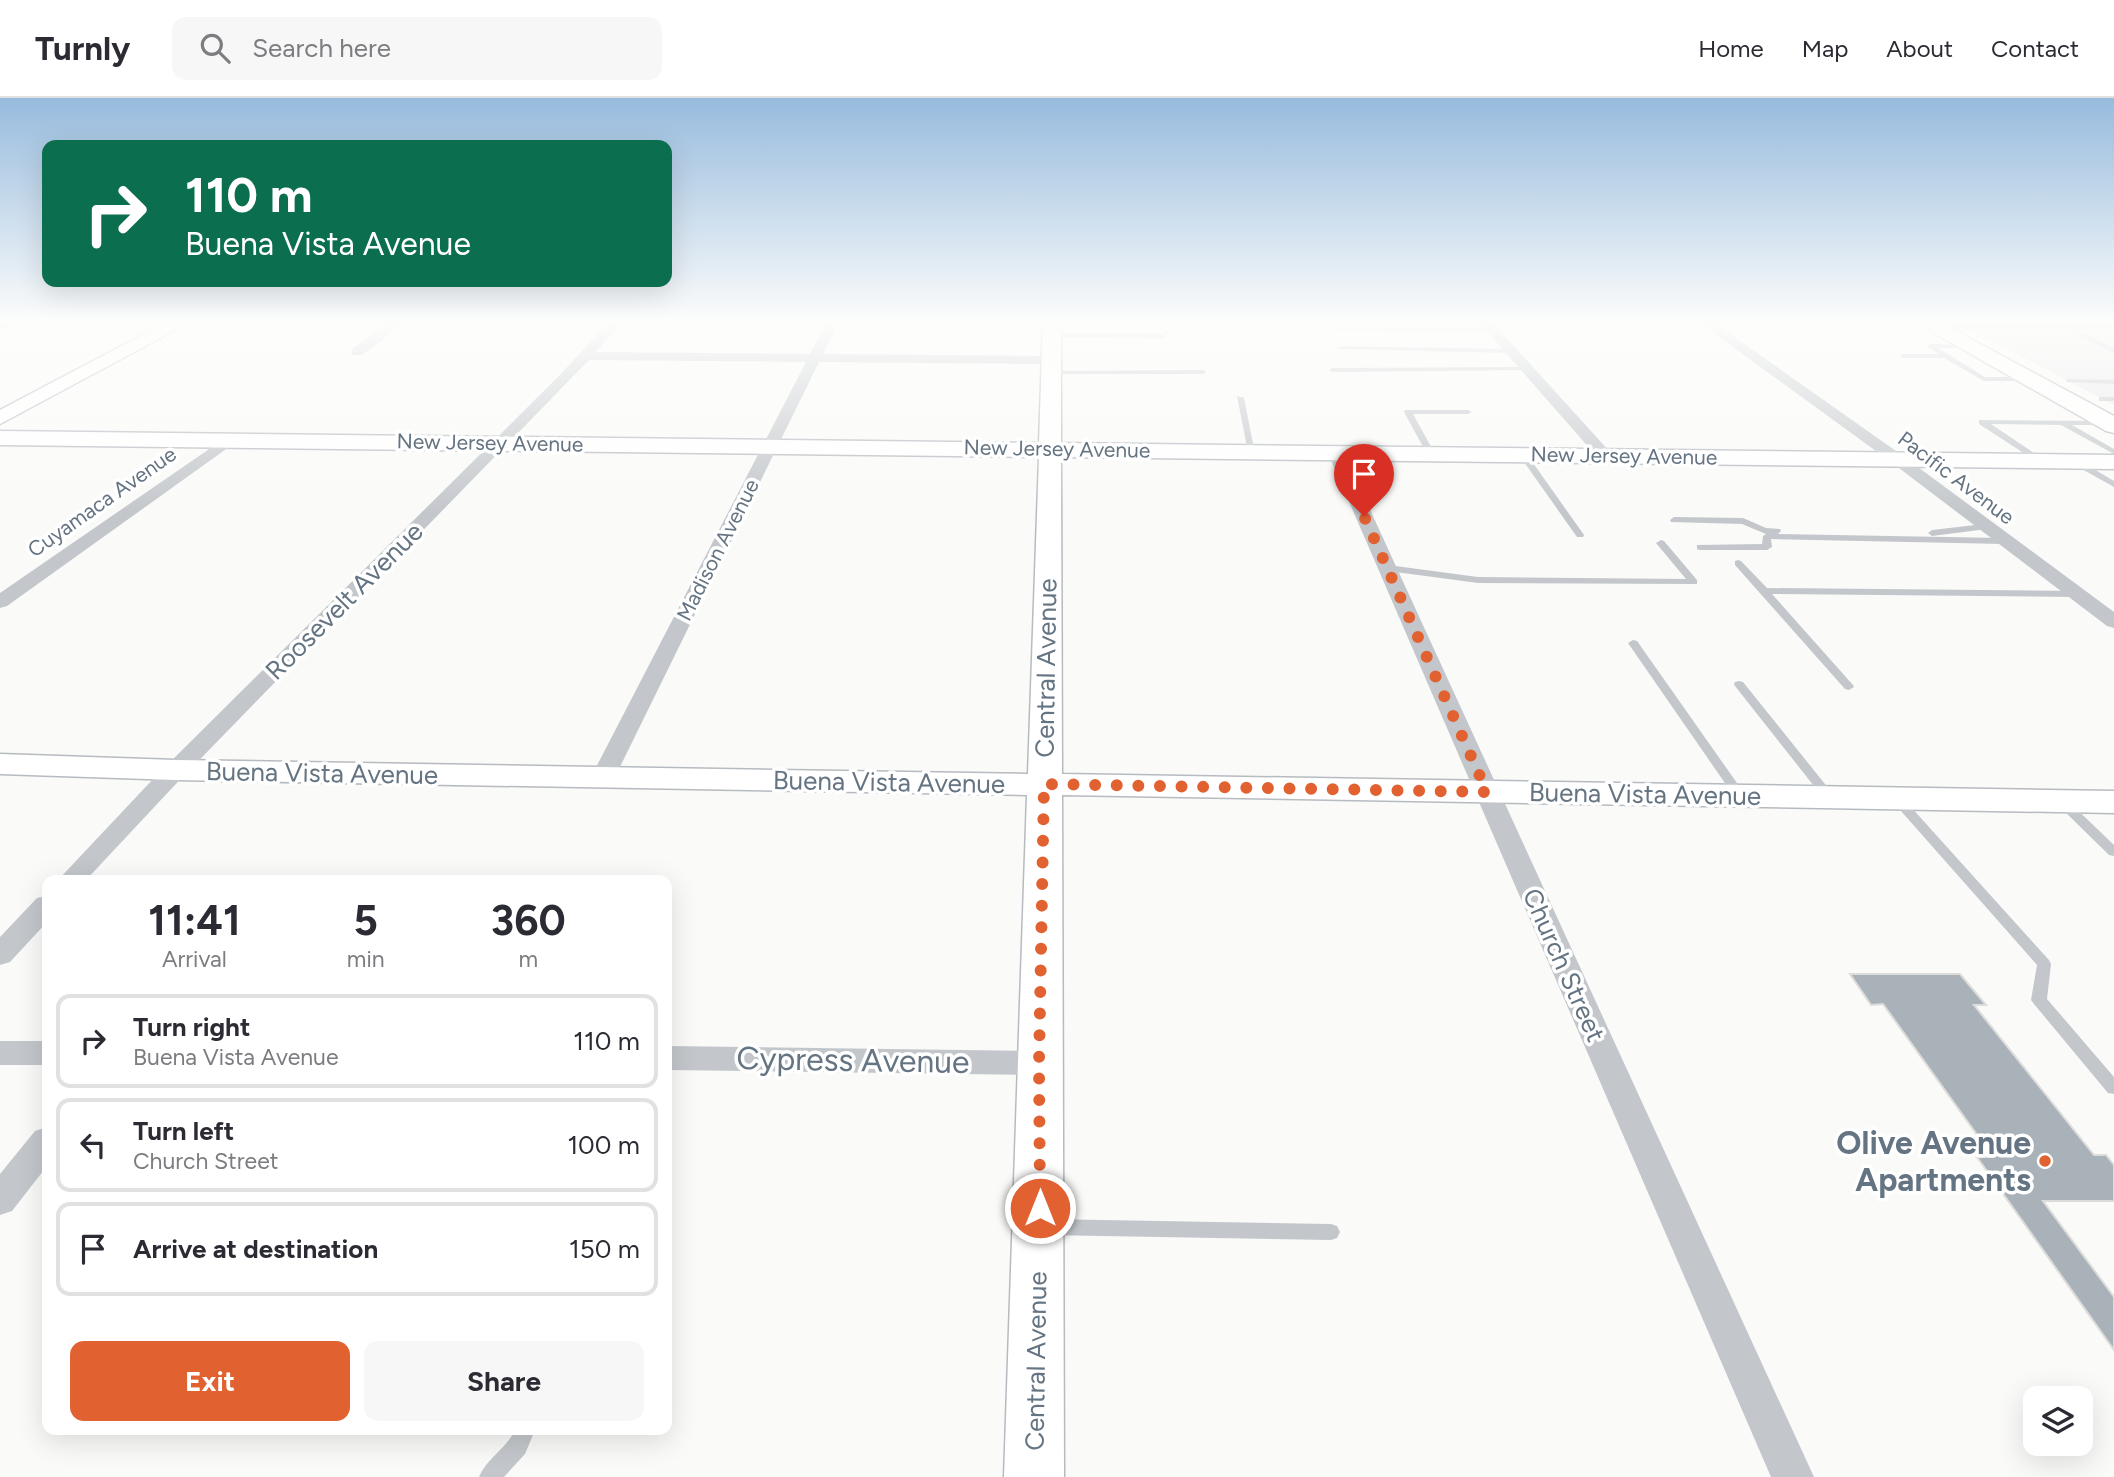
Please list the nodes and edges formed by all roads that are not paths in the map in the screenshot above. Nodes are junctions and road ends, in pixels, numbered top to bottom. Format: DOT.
graph roads {
  1 [pos="62,385"];
  2 [pos="557,385"];
  3 [pos="801,385"];
  4 [pos="1050,385"];
  5 [pos="1541,385"];
  6 [pos="1793,385"];
  7 [pos="2048,385"];
  8 [pos="2075,385"];
  9 [pos="1240,398"];
  10 [pos="2111,406"];
  11 [pos="1468,412"];
  12 [pos="0,418"];
  13 [pos="2063,422"];
  14 [pos="0,438"];
  15 [pos="231,439"];
  16 [pos="500,443"];
  17 [pos="771,446"];
  18 [pos="1049,449"];
  19 [pos="1252,452"];
  20 [pos="2114,452"];
  21 [pos="1336,453"];
  22 [pos="1431,454"];
  23 [pos="1523,455"];
  24 [pos="1605,456"];
  25 [pos="1897,459"];
  26 [pos="2042,461"];
  27 [pos="2107,469"];
  28 [pos="2114,477"];
  29 [pos="2114,485"];
  30 [pos="1674,520"];
  31 [pos="1984,527"];
  32 [pos="1580,535"];
  33 [pos="2003,541"];
  34 [pos="1661,543"];
  35 [pos="1700,547"];
  36 [pos="1738,563"];
  37 [pos="1388,568"];
  38 [pos="1764,591"];
  39 [pos="2076,594"];
  40 [pos="0,602"];
  41 [pos="2114,622"];
  42 [pos="1633,643"];
  43 [pos="1739,684"];
  44 [pos="1849,687"];
  45 [pos="0,764"];
  46 [pos="176,770"];
  47 [pos="603,778"];
  48 [pos="1044,784"];
  49 [pos="1487,792"];
  50 [pos="1740,796"];
  51 [pos="1829,797"];
  52 [pos="1897,799"];
  53 [pos="2062,801"];
  54 [pos="2114,802"];
  55 [pos="2114,852"];
  56 [pos="76,875"];
  57 [pos="42,910"];
  58 [pos="0,955"];
  59 [pos="0,1053"];
  60 [pos="42,1053"];
  61 [pos="672,1058"];
  62 [pos="1039,1063"];
  63 [pos="2114,1088"];
  64 [pos="42,1147"];
  65 [pos="0,1200"];
  66 [pos="1039,1227"];
  67 [pos="1331,1232"];
  68 [pos="523,1435"];
  69 [pos="490,1477"];
  70 [pos="1034,1477"];
  71 [pos="1793,1477"];
  1 -- 12 [label="street"];
  2 -- 16 [label="street, Roosevelt Avenue"];
  3 -- 17 [label="street, Madison Avenue"];
  4 -- 18 [label="street, Central Avenue"];
  5 -- 24 [label="street"];
  6 -- 25 [label="street, Pacific Avenue"];
  7 -- 10 [label="main road"];
  8 -- 10 [label="main road"];
  9 -- 19 [label="lane"];
  10 -- 13 [label="lane"];
  11 -- 22 [label="lane"];
  13 -- 20 [label="lane"];
  13 -- 26 [label="lane"];
  14 -- 15 [label="street, New Jersey Avenue"];
  15 -- 16 [label="street, New Jersey Avenue"];
  15 -- 40 [label="street, Cuyamaca Avenue"];
  16 -- 17 [label="street, New Jersey Avenue"];
  16 -- 46 [label="street, Roosevelt Avenue"];
  17 -- 18 [label="street, New Jersey Avenue"];
  17 -- 47 [label="street, Madison Avenue"];
  18 -- 19 [label="street, New Jersey Avenue"];
  18 -- 48 [label="street, Central Avenue"];
  19 -- 21 [label="street, New Jersey Avenue"];
  21 -- 22 [label="street, New Jersey Avenue"];
  21 -- 37 [label="street, Church Street"];
  22 -- 23 [label="street, New Jersey Avenue"];
  23 -- 24 [label="street, New Jersey Avenue"];
  23 -- 32 [label="lane"];
  24 -- 25 [label="street, New Jersey Avenue"];
  25 -- 26 [label="street, New Jersey Avenue"];
  25 -- 31 [label="street, Pacific Avenue"];
  26 -- 27 [label="street, New Jersey Avenue"];
  27 -- 28 [label="lane"];
  27 -- 29 [label="lane"];
  30 -- 31 [label="lane"];
  31 -- 33 [label="street, Pacific Avenue"];
  33 -- 35 [label="lane"];
  33 -- 39 [label="street, Pacific Avenue"];
  34 -- 37 [label="lane"];
  36 -- 38 [label="lane"];
  37 -- 49 [label="street, Church Street"];
  38 -- 39 [label="lane"];
  38 -- 44 [label="lane"];
  39 -- 41 [label="street, Pacific Avenue"];
  42 -- 50 [label="lane"];
  43 -- 51 [label="lane"];
  45 -- 46 [label="street, Buena Vista Avenue"];
  46 -- 47 [label="street, Buena Vista Avenue"];
  46 -- 56 [label="street, Roosevelt Avenue"];
  47 -- 48 [label="street, Buena Vista Avenue"];
  48 -- 49 [label="street, Buena Vista Avenue"];
  48 -- 62 [label="street, Central Avenue"];
  49 -- 50 [label="street, Buena Vista Avenue"];
  49 -- 71 [label="street, Church Street"];
  50 -- 51 [label="street, Buena Vista Avenue"];
  51 -- 52 [label="street, Buena Vista Avenue"];
  52 -- 53 [label="street, Buena Vista Avenue"];
  52 -- 63 [label="lane"];
  53 -- 54 [label="street, Buena Vista Avenue"];
  53 -- 55 [label="lane"];
  57 -- 58 [label="street"];
  59 -- 60 [label="street"];
  61 -- 62 [label="street, Cypress Avenue"];
  62 -- 66 [label="street, Central Avenue"];
  64 -- 65 [label="street"];
  66 -- 67 [label="lane"];
  66 -- 70 [label="street, Central Avenue"];
  68 -- 69 [label="lane"];
}
